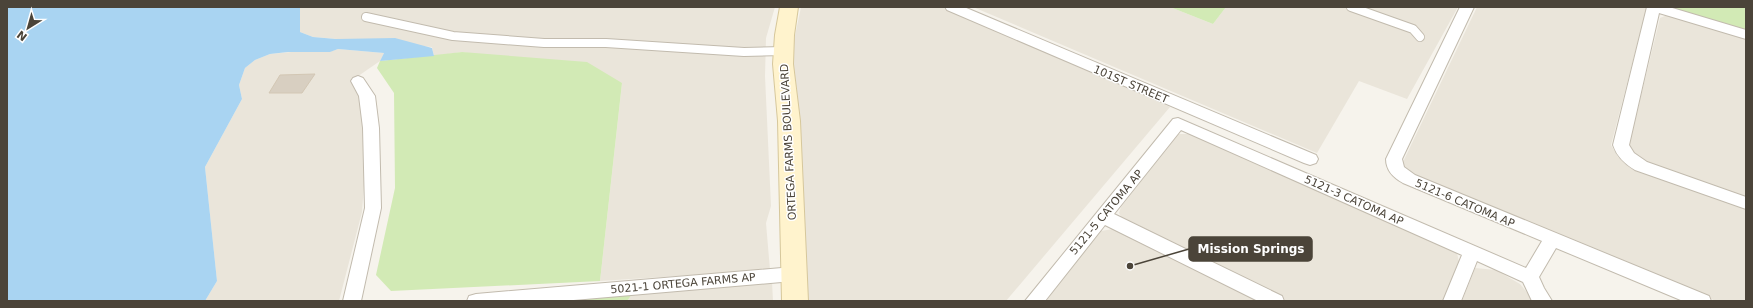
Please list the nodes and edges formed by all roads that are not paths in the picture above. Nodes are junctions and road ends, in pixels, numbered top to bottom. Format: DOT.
graph roads {
  1 [pos="789,7"];
  2 [pos="952,7"];
  3 [pos="1351,7"];
  4 [pos="1467,7"];
  5 [pos="1655,7"];
  6 [pos="366,17"];
  7 [pos="1746,35"];
  8 [pos="1420,36"];
  9 [pos="783,51"];
  10 [pos="358,81"];
  11 [pos="1178,124"];
  12 [pos="1310,159"];
  13 [pos="1746,203"];
  14 [pos="1104,217"];
  15 [pos="1552,239"];
  16 [pos="1472,252"];
  17 [pos="793,274"];
  18 [pos="1530,277"];
  19 [pos="352,301"];
  20 [pos="476,301"];
  21 [pos="795,301"];
  22 [pos="1034,301"];
  23 [pos="1275,301"];
  24 [pos="1452,301"];
  25 [pos="1543,301"];
  26 [pos="1702,301"];
  1 -- 9 [label="street, ORTEGA FARMS BOULEVARD"];
  2 -- 12 [label="street, 101ST STREET"];
  3 -- 8 [label="lane"];
  4 -- 15 [label="street, 5121-6 CATOMA AP"];
  5 -- 7 [label="street"];
  5 -- 13 [label="street"];
  6 -- 9 [label="lane"];
  9 -- 17 [label="street, ORTEGA FARMS BOULEVARD"];
  10 -- 19 [label="street"];
  11 -- 14 [label="street, 5121-5 CATOMA AP"];
  11 -- 16 [label="street, 5121-3 CATOMA AP"];
  14 -- 22 [label="street, 5121-5 CATOMA AP"];
  14 -- 23 [label="street"];
  15 -- 18 [label="street"];
  15 -- 26 [label="street, 5121-6 CATOMA AP"];
  16 -- 18 [label="street, 5121-3 CATOMA AP"];
  16 -- 24 [label="street"];
  17 -- 20 [label="street, 5021-1 ORTEGA FARMS AP"];
  17 -- 21 [label="street, ORTEGA FARMS BOULEVARD"];
  18 -- 25 [label="street"];
}
